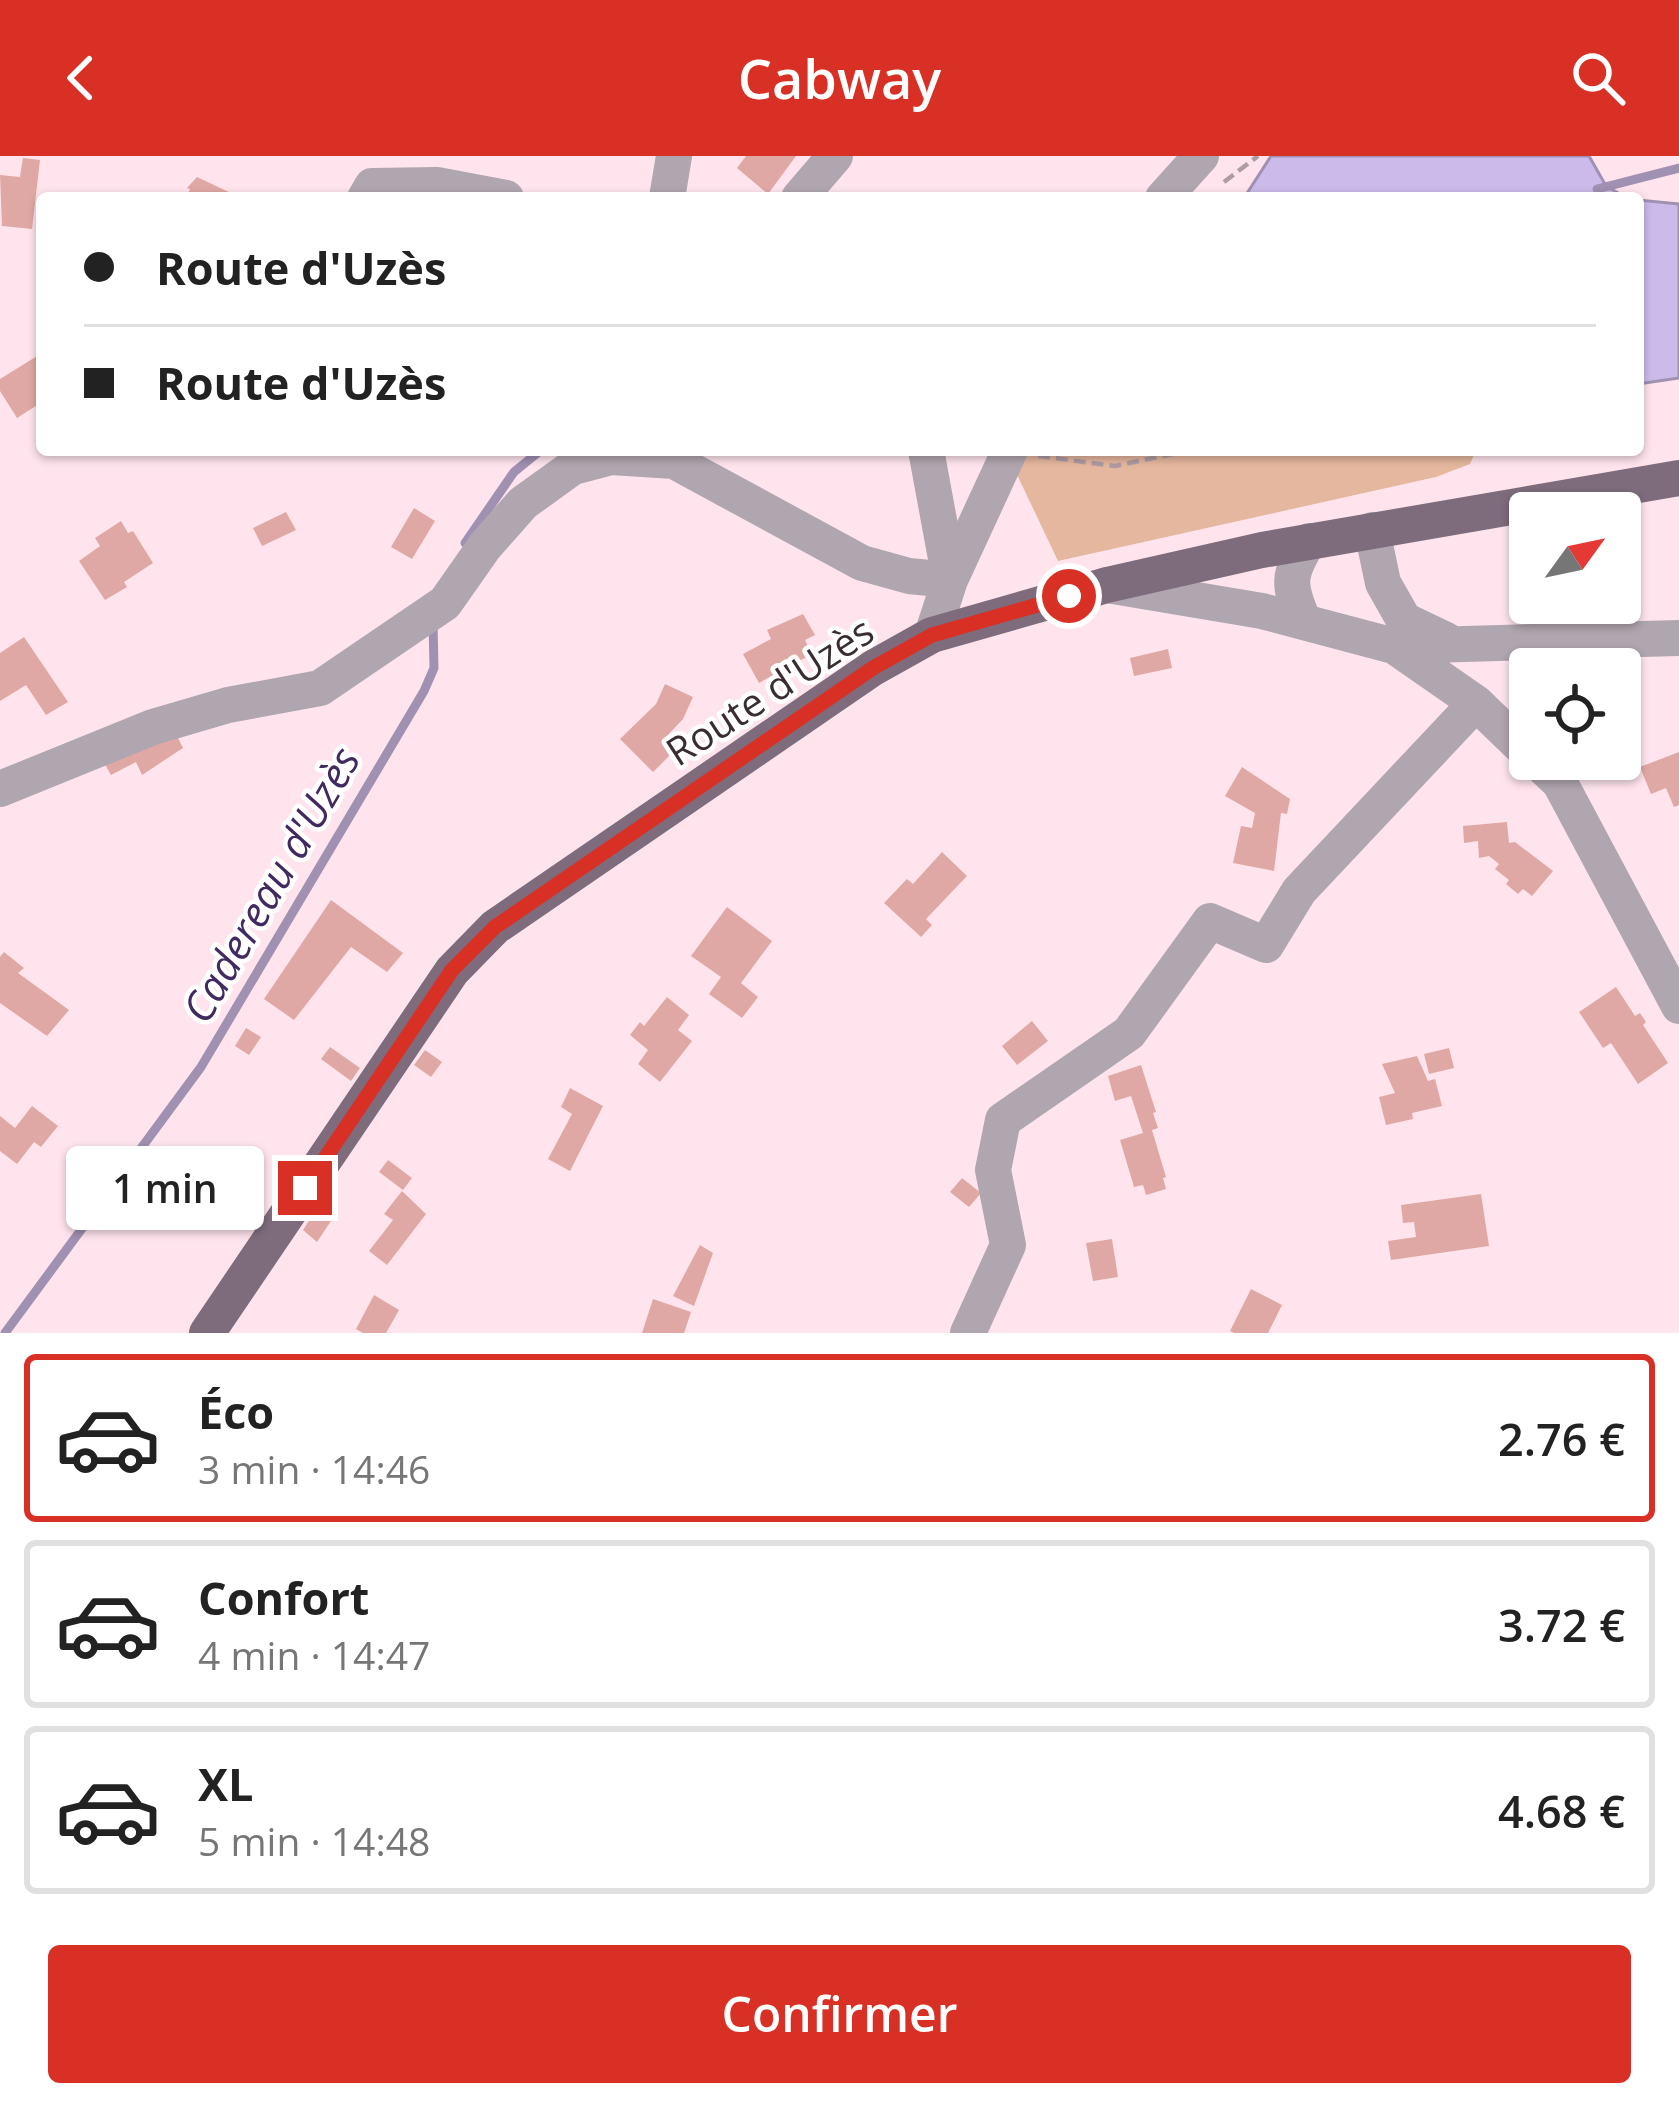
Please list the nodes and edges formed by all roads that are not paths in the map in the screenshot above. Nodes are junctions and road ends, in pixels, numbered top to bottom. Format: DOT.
graph roads {
  1 [pos="674,156"];
  2 [pos="835,156"];
  3 [pos="1209,171"];
  4 [pos="368,192"];
  5 [pos="474,192"];
  6 [pos="668,192"];
  7 [pos="805,192"];
  8 [pos="1173,192"];
  9 [pos="604,456"];
  10 [pos="675,456"];
  11 [pos="928,456"];
  12 [pos="944,456"];
  13 [pos="1007,456"];
  14 [pos="1679,478"];
  15 [pos="1372,530"];
  16 [pos="1309,541"];
  17 [pos="957,564"];
  18 [pos="1383,583"];
  19 [pos="1107,585"];
  20 [pos="1304,622"];
  21 [pos="1341,632"];
  22 [pos="932,635"];
  23 [pos="1679,638"];
  24 [pos="1455,644"];
  25 [pos="1394,646"];
  26 [pos="1476,703"];
  27 [pos="1509,735"];
  28 [pos="1557,780"];
  29 [pos="0,789"];
  30 [pos="1679,1006"];
  31 [pos="206,1333"];
  32 [pos="968,1333"];
  1 -- 6 [label="street"];
  2 -- 7 [label="street"];
  3 -- 8 [label="street"];
  4 -- 5 [label="street"];
  9 -- 29 [label="street"];
  10 -- 17 [label="street"];
  11 -- 17 [label="street"];
  12 -- 17 [label="street"];
  13 -- 17 [label="street"];
  14 -- 15 [label="main road, Route d'Uzès"];
  15 -- 16 [label="main road, Route d'Uzès"];
  15 -- 18 [label="street"];
  16 -- 19 [label="main road, Route d'Uzès"];
  16 -- 20 [label="street"];
  17 -- 22 [label="street"];
  18 -- 21 [label="street"];
  18 -- 24 [label="street"];
  19 -- 20 [label="street"];
  19 -- 22 [label="main road, Route d'Uzès"];
  20 -- 21 [label="street"];
  21 -- 25 [label="street"];
  22 -- 31 [label="main road, Route d'Uzès"];
  23 -- 24 [label="street"];
  24 -- 25 [label="street"];
  25 -- 26 [label="street"];
  26 -- 27 [label="street"];
  26 -- 32 [label="street"];
  28 -- 30 [label="street"];
}
